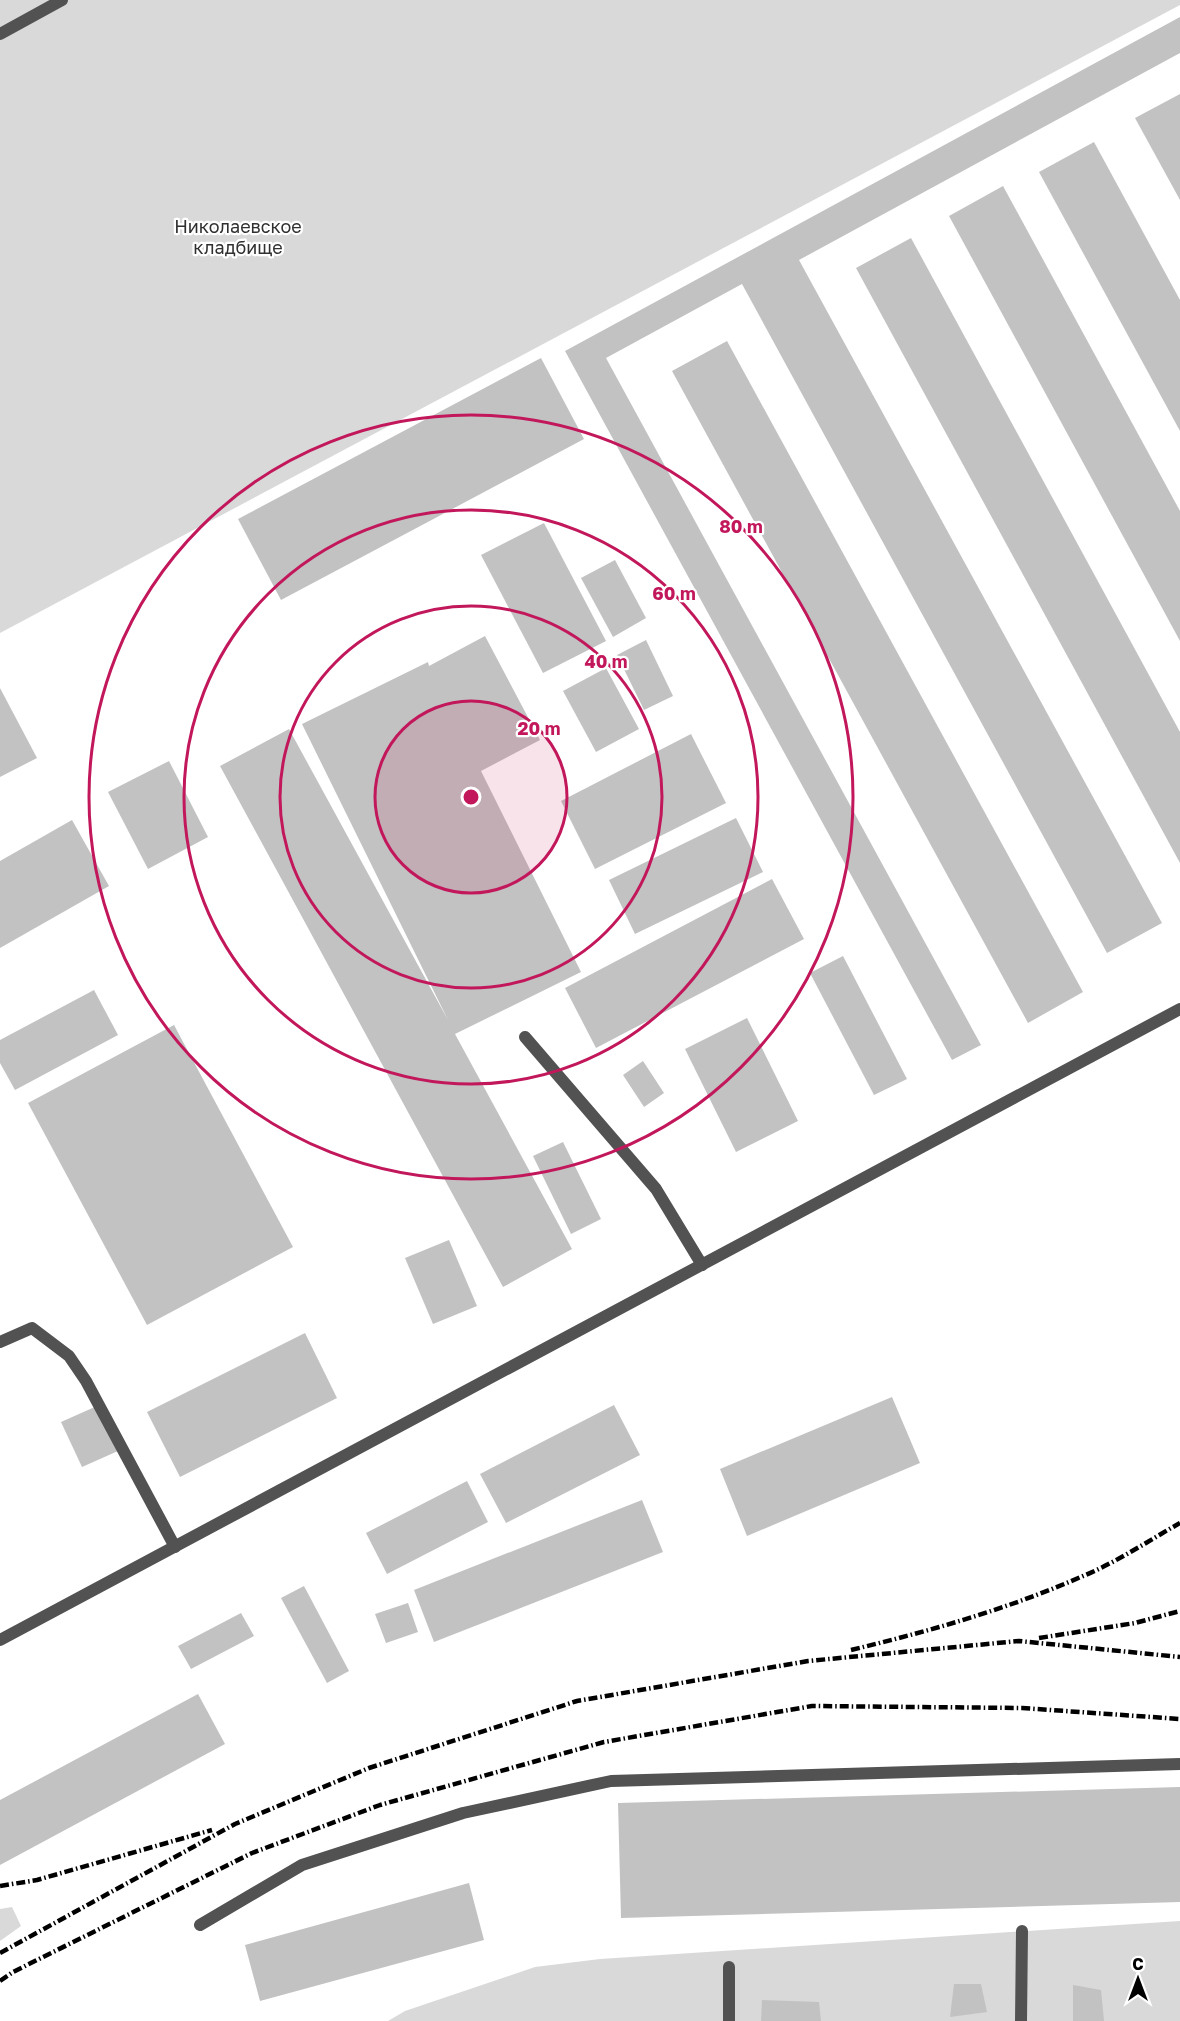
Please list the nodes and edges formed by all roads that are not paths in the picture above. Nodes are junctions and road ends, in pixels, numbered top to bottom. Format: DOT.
graph roads {
  1 [pos="62,0"];
  2 [pos="0,34"];
  3 [pos="1180,1009"];
  4 [pos="525,1037"];
  5 [pos="702,1265"];
  6 [pos="0,1342"];
  7 [pos="175,1547"];
  8 [pos="0,1640"];
  9 [pos="1180,1764"];
  10 [pos="200,1925"];
  11 [pos="1022,1931"];
  12 [pos="729,1967"];
  13 [pos="729,2021"];
  14 [pos="1021,2021"];
  1 -- 2 [label="street"];
  3 -- 5 [label="street"];
  4 -- 5 [label="street"];
  5 -- 7 [label="street"];
  6 -- 7 [label="street"];
  7 -- 8 [label="street"];
  9 -- 10 [label="street"];
  11 -- 14 [label="street"];
  12 -- 13 [label="street"];
}
